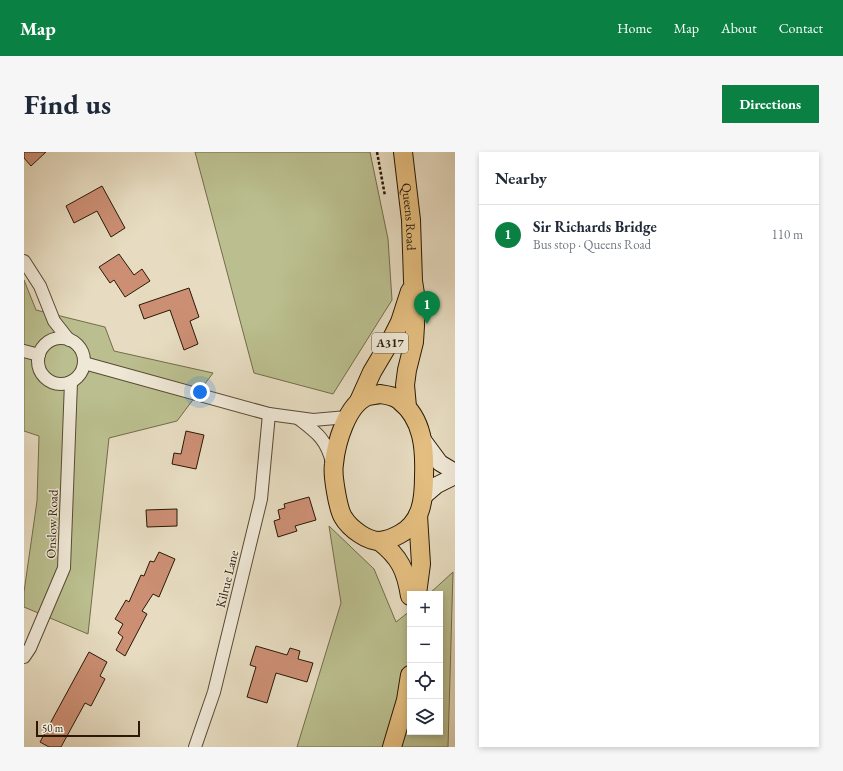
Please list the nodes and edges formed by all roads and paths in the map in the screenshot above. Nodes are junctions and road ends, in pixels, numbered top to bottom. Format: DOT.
graph roads {
  1 [pos="377,152"];
  2 [pos="403,152"];
  3 [pos="385,196"];
  4 [pos="24,261"];
  5 [pos="413,281"];
  6 [pos="69,340"];
  7 [pos="24,351"];
  8 [pos="40,355"];
  9 [pos="84,362"];
  10 [pos="71,382"];
  11 [pos="359,402"];
  12 [pos="406,407"];
  13 [pos="269,414"];
  14 [pos="347,418"];
  15 [pos="299,419"];
  16 [pos="423,440"];
  17 [pos="333,465"];
  18 [pos="455,472"];
  19 [pos="455,476"];
  20 [pos="423,497"];
  21 [pos="418,515"];
  22 [pos="379,541"];
  23 [pos="409,591"];
  24 [pos="417,591"];
  25 [pos="24,657"];
  26 [pos="407,694"];
  27 [pos="195,747"];
  28 [pos="392,747"];
  1 -- 3 [label="path"];
  2 -- 5 [label="main road, Queens Road / A317"];
  4 -- 6 [label="street"];
  5 -- 11 [label="main road, Queens Road / A317"];
  5 -- 12 [label="main road, Queens Road / A317"];
  6 -- 8 [label="street"];
  6 -- 9 [label="street"];
  7 -- 8 [label="street"];
  8 -- 10 [label="street"];
  9 -- 10 [label="street"];
  9 -- 13 [label="street"];
  10 -- 25 [label="street, Onslow Road"];
  11 -- 12 [label="main road"];
  11 -- 14 [label="main road"];
  12 -- 16 [label="main road"];
  13 -- 15 [label="street"];
  13 -- 27 [label="street, Kilrue Lane"];
  14 -- 15 [label="street"];
  14 -- 17 [label="main road"];
  15 -- 17 [label="street"];
  16 -- 18 [label="main road"];
  16 -- 20 [label="main road"];
  17 -- 22 [label="main road"];
  19 -- 20 [label="main road"];
  20 -- 21 [label="main road"];
  21 -- 22 [label="main road"];
  21 -- 24 [label="main road"];
  22 -- 23 [label="main road"];
  26 -- 28 [label="main road"];
}
